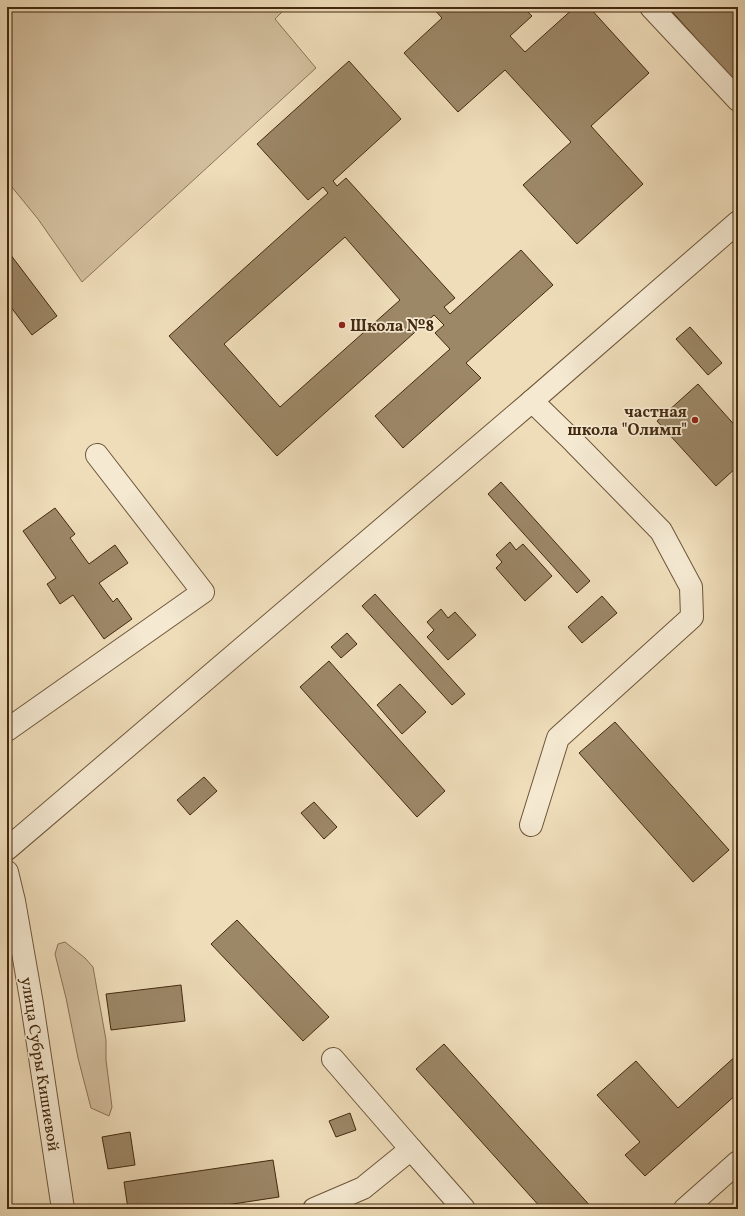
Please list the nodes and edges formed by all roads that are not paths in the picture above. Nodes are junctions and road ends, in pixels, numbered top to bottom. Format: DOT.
graph roads {
  1 [pos="651,7"];
  2 [pos="738,100"];
  3 [pos="738,222"];
  4 [pos="532,401"];
  5 [pos="97,455"];
  6 [pos="7,730"];
  7 [pos="532,825"];
  8 [pos="7,849"];
  9 [pos="7,872"];
  10 [pos="333,1059"];
  11 [pos="411,1149"];
  12 [pos="738,1162"];
  13 [pos="63,1209"];
  14 [pos="314,1209"];
  15 [pos="464,1209"];
  16 [pos="684,1209"];
  1 -- 2 [label="street"];
  3 -- 4 [label="street"];
  4 -- 7 [label="street"];
  4 -- 8 [label="street"];
  5 -- 6 [label="street"];
  9 -- 13 [label="street, улица Субры Кишиевой"];
  10 -- 11 [label="street"];
  11 -- 14 [label="street"];
  11 -- 15 [label="street"];
  12 -- 16 [label="street"];
}
